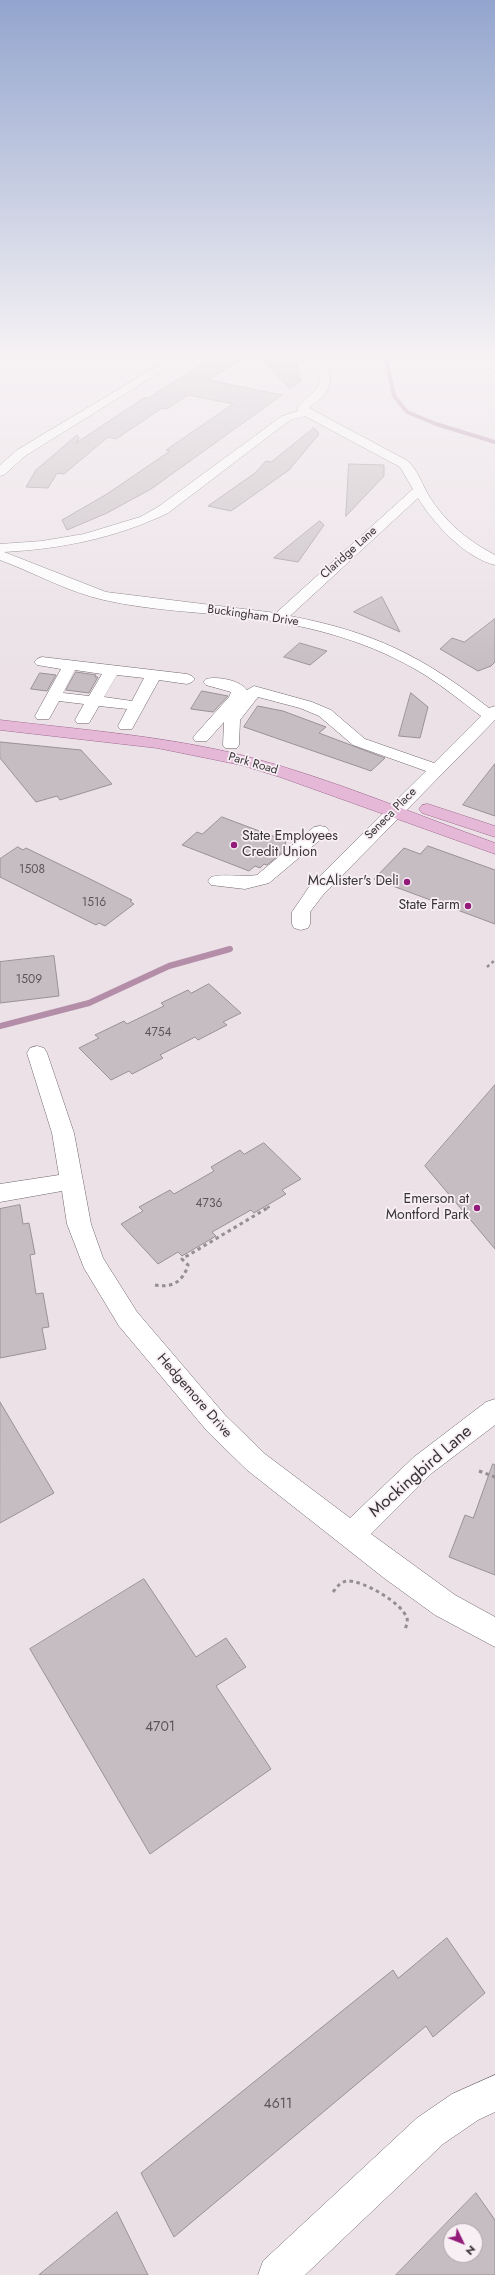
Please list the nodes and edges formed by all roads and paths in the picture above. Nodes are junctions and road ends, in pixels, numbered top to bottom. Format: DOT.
graph roads {
  1 [pos="14,459"];
  2 [pos="231,459"];
  3 [pos="395,459"];
  4 [pos="0,472"];
  5 [pos="419,490"];
  6 [pos="0,548"];
  7 [pos="0,555"];
  8 [pos="495,561"];
  9 [pos="279,618"];
  10 [pos="42,662"];
  11 [pos="70,666"];
  12 [pos="112,670"];
  13 [pos="154,675"];
  14 [pos="187,679"];
  15 [pos="211,682"];
  16 [pos="53,696"];
  17 [pos="95,701"];
  18 [pos="138,706"];
  19 [pos="0,712"];
  20 [pos="493,713"];
  21 [pos="43,716"];
  22 [pos="83,720"];
  23 [pos="0,725"];
  24 [pos="126,726"];
  25 [pos="200,738"];
  26 [pos="231,745"];
  27 [pos="435,769"];
  28 [pos="398,807"];
  29 [pos="320,831"];
  30 [pos="495,832"];
  31 [pos="495,849"];
  32 [pos="217,881"];
  33 [pos="302,924"];
  34 [pos="495,960"];
  35 [pos="487,967"];
  36 [pos="37,1053"];
  37 [pos="72,1181"];
  38 [pos="0,1193"];
  39 [pos="272,1205"];
  40 [pos="155,1285"];
  41 [pos="495,1410"];
  42 [pos="479,1471"];
  43 [pos="495,1477"];
  44 [pos="350,1536"];
  45 [pos="333,1592"];
  46 [pos="405,1630"];
  47 [pos="495,1634"];
  48 [pos="495,2093"];
  49 [pos="277,2275"];
  1 -- 4 [label="street"];
  2 -- 6 [label="street"];
  3 -- 5 [label="street"];
  5 -- 8 [label="street"];
  5 -- 9 [label="street, Claridge Lane"];
  7 -- 9 [label="street, Buckingham Drive"];
  9 -- 20 [label="street, Buckingham Drive"];
  10 -- 11 [label="street"];
  11 -- 12 [label="street"];
  11 -- 16 [label="street"];
  12 -- 13 [label="street"];
  12 -- 17 [label="street"];
  13 -- 14 [label="street"];
  13 -- 18 [label="street"];
  15 -- 25 [label="street"];
  16 -- 17 [label="street"];
  16 -- 21 [label="street"];
  17 -- 18 [label="street"];
  17 -- 22 [label="street"];
  18 -- 24 [label="street"];
  19 -- 21 [label="main road, Park Road"];
  20 -- 27 [label="street, Seneca Place"];
  21 -- 22 [label="main road, Park Road"];
  22 -- 24 [label="main road, Park Road"];
  23 -- 28 [label="main road, Park Road"];
  24 -- 25 [label="main road, Park Road"];
  25 -- 26 [label="main road, Park Road"];
  26 -- 27 [label="street"];
  26 -- 28 [label="main road, Park Road"];
  27 -- 28 [label="street, Seneca Place"];
  28 -- 30 [label="main road, Park Road"];
  28 -- 31 [label="main road, Park Road"];
  28 -- 33 [label="street, Seneca Place"];
  29 -- 32 [label="street"];
  34 -- 35 [label="path"];
  36 -- 37 [label="street, Hedgemore Drive"];
  37 -- 38 [label="street"];
  37 -- 44 [label="street, Hedgemore Drive"];
  39 -- 40 [label="path"];
  41 -- 44 [label="street, Mockingbird Lane"];
  42 -- 43 [label="path"];
  44 -- 47 [label="street, Hedgemore Drive"];
  45 -- 46 [label="path"];
  48 -- 49 [label="street"];
}
